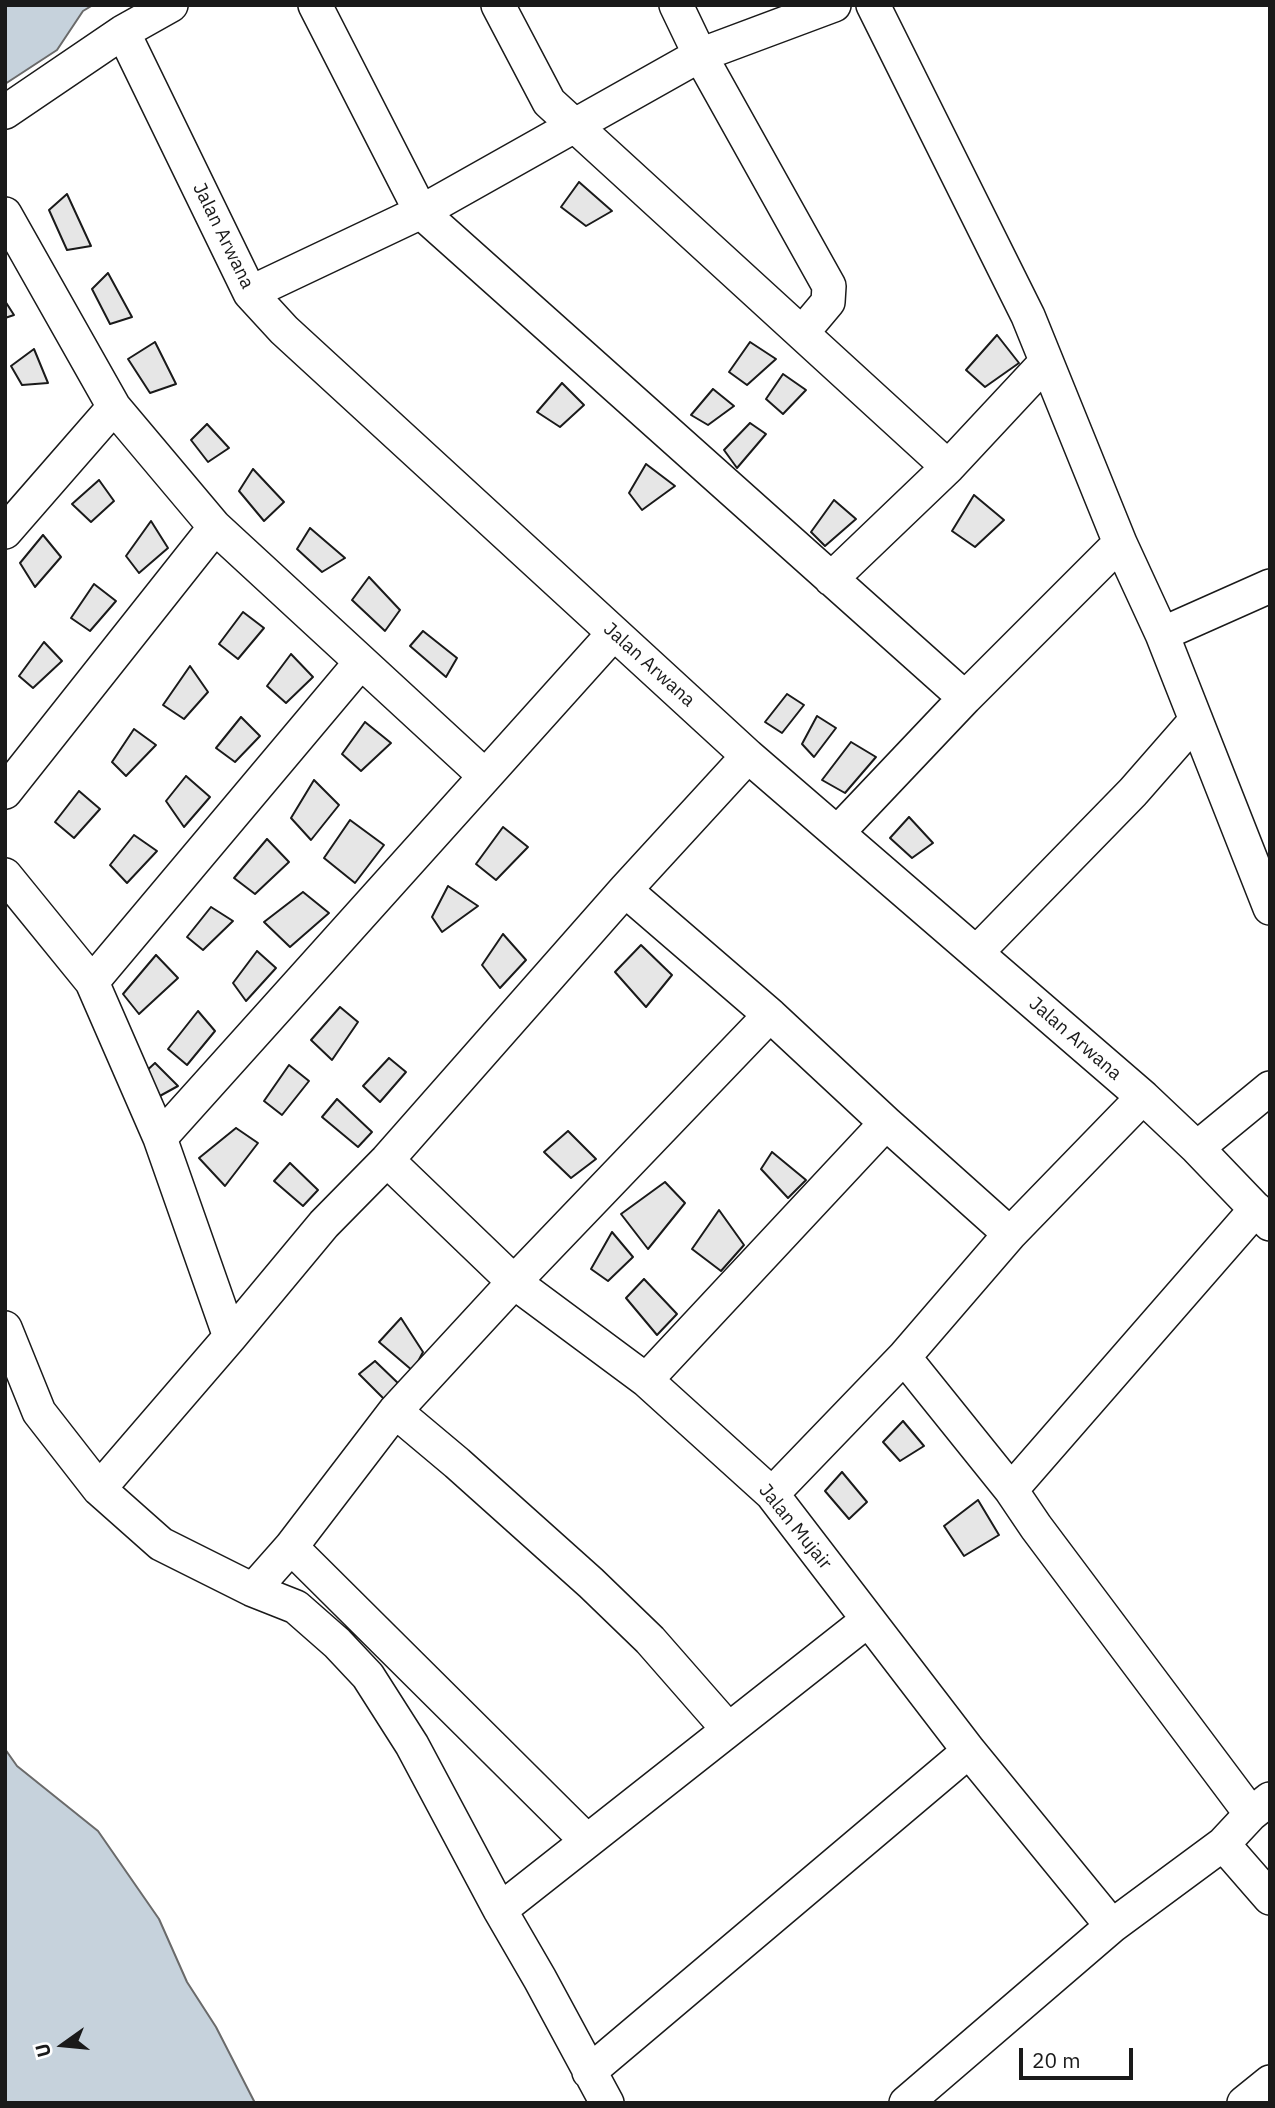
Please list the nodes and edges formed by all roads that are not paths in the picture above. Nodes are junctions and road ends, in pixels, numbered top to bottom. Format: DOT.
graph roads {
  1 [pos="171,5"];
  2 [pos="315,5"];
  3 [pos="498,5"];
  4 [pos="676,5"];
  5 [pos="834,5"];
  6 [pos="873,5"];
  7 [pos="123,32"];
  8 [pos="700,55"];
  9 [pos="5,112"];
  10 [pos="574,126"];
  11 [pos="421,212"];
  12 [pos="5,214"];
  13 [pos="250,293"];
  14 [pos="802,333"];
  15 [pos="1046,362"];
  16 [pos="114,407"];
  17 [pos="948,467"];
  18 [pos="8,522"];
  19 [pos="215,527"];
  20 [pos="1119,543"];
  21 [pos="831,579"];
  22 [pos="1270,586"];
  23 [pos="614,633"];
  24 [pos="1162,634"];
  25 [pos="361,662"];
  26 [pos="965,698"];
  27 [pos="1196,720"];
  28 [pos="748,756"];
  29 [pos="484,775"];
  30 [pos="5,792"];
  31 [pos="838,832"];
  32 [pos="5,875"];
  33 [pos="625,890"];
  34 [pos="1270,908"];
  35 [pos="976,953"];
  36 [pos="92,982"];
  37 [pos="770,1015"];
  38 [pos="1270,1088"];
  39 [pos="1143,1097"];
  40 [pos="886,1123"];
  41 [pos="160,1138"];
  42 [pos="1197,1148"];
  43 [pos="387,1160"];
  44 [pos="1263,1216"];
  45 [pos="1010,1234"];
  46 [pos="514,1282"];
  47 [pos="5,1328"];
  48 [pos="230,1337"];
  49 [pos="904,1357"];
  50 [pos="646,1380"];
  51 [pos="395,1411"];
  52 [pos="99,1489"];
  53 [pos="1011,1490"];
  54 [pos="772,1494"];
  55 [pos="291,1547"];
  56 [pos="253,1590"];
  57 [pos="868,1620"];
  58 [pos="728,1729"];
  59 [pos="969,1751"];
  60 [pos="1261,1807"];
  61 [pos="587,1840"];
  62 [pos="1223,1844"];
  63 [pos="1270,1898"];
  64 [pos="499,1910"];
  65 [pos="1112,1926"];
  66 [pos="589,2072"];
  67 [pos="1270,2082"];
  68 [pos="607,2103"];
  69 [pos="906,2103"];
  70 [pos="1244,2103"];
  1 -- 7 [label="street"];
  2 -- 11 [label="street"];
  3 -- 10 [label="street"];
  4 -- 8 [label="street"];
  5 -- 8 [label="street"];
  6 -- 15 [label="street"];
  7 -- 9 [label="street"];
  7 -- 13 [label="street, Jalan Arwana"];
  8 -- 10 [label="street"];
  8 -- 14 [label="street"];
  10 -- 11 [label="street"];
  10 -- 14 [label="street"];
  11 -- 13 [label="street"];
  11 -- 21 [label="street"];
  12 -- 16 [label="street"];
  13 -- 23 [label="street, Jalan Arwana"];
  14 -- 17 [label="street"];
  15 -- 17 [label="street"];
  15 -- 20 [label="street"];
  16 -- 18 [label="street"];
  16 -- 19 [label="street"];
  17 -- 21 [label="street"];
  19 -- 25 [label="street"];
  19 -- 30 [label="street"];
  20 -- 24 [label="street"];
  20 -- 26 [label="street"];
  21 -- 26 [label="street"];
  22 -- 24 [label="street"];
  23 -- 28 [label="street, Jalan Arwana"];
  23 -- 29 [label="street"];
  24 -- 27 [label="street"];
  25 -- 29 [label="street"];
  25 -- 36 [label="street"];
  26 -- 31 [label="street"];
  27 -- 34 [label="street"];
  27 -- 35 [label="street"];
  28 -- 31 [label="street, Jalan Arwana"];
  28 -- 33 [label="street"];
  29 -- 41 [label="street"];
  31 -- 35 [label="street, Jalan Arwana"];
  32 -- 36 [label="street"];
  33 -- 37 [label="street"];
  33 -- 43 [label="street"];
  35 -- 39 [label="street, Jalan Arwana"];
  36 -- 41 [label="street"];
  37 -- 40 [label="street"];
  37 -- 46 [label="street"];
  38 -- 42 [label="street"];
  39 -- 42 [label="street, Jalan Arwana"];
  39 -- 45 [label="street"];
  40 -- 45 [label="street"];
  40 -- 50 [label="street"];
  41 -- 48 [label="street"];
  42 -- 44 [label="street, Jalan Arwana"];
  43 -- 46 [label="street, Jalan Mujair"];
  43 -- 48 [label="street"];
  44 -- 53 [label="street"];
  45 -- 49 [label="street"];
  46 -- 50 [label="street, Jalan Mujair"];
  46 -- 51 [label="street"];
  47 -- 52 [label="street"];
  48 -- 52 [label="street"];
  49 -- 53 [label="street"];
  49 -- 54 [label="street"];
  50 -- 54 [label="street, Jalan Mujair"];
  51 -- 55 [label="street"];
  51 -- 58 [label="street"];
  52 -- 56 [label="street"];
  53 -- 60 [label="street"];
  54 -- 57 [label="street, Jalan Mujair"];
  55 -- 56 [label="street"];
  55 -- 61 [label="street"];
  56 -- 64 [label="street"];
  57 -- 58 [label="street"];
  57 -- 59 [label="street, Jalan Mujair"];
  58 -- 61 [label="street"];
  59 -- 65 [label="street, Jalan Mujair"];
  59 -- 66 [label="street"];
  60 -- 62 [label="street"];
  61 -- 64 [label="street"];
  62 -- 63 [label="street"];
  62 -- 65 [label="street"];
  64 -- 66 [label="street"];
  65 -- 69 [label="street"];
  66 -- 68 [label="street"];
  67 -- 70 [label="street"];
}
